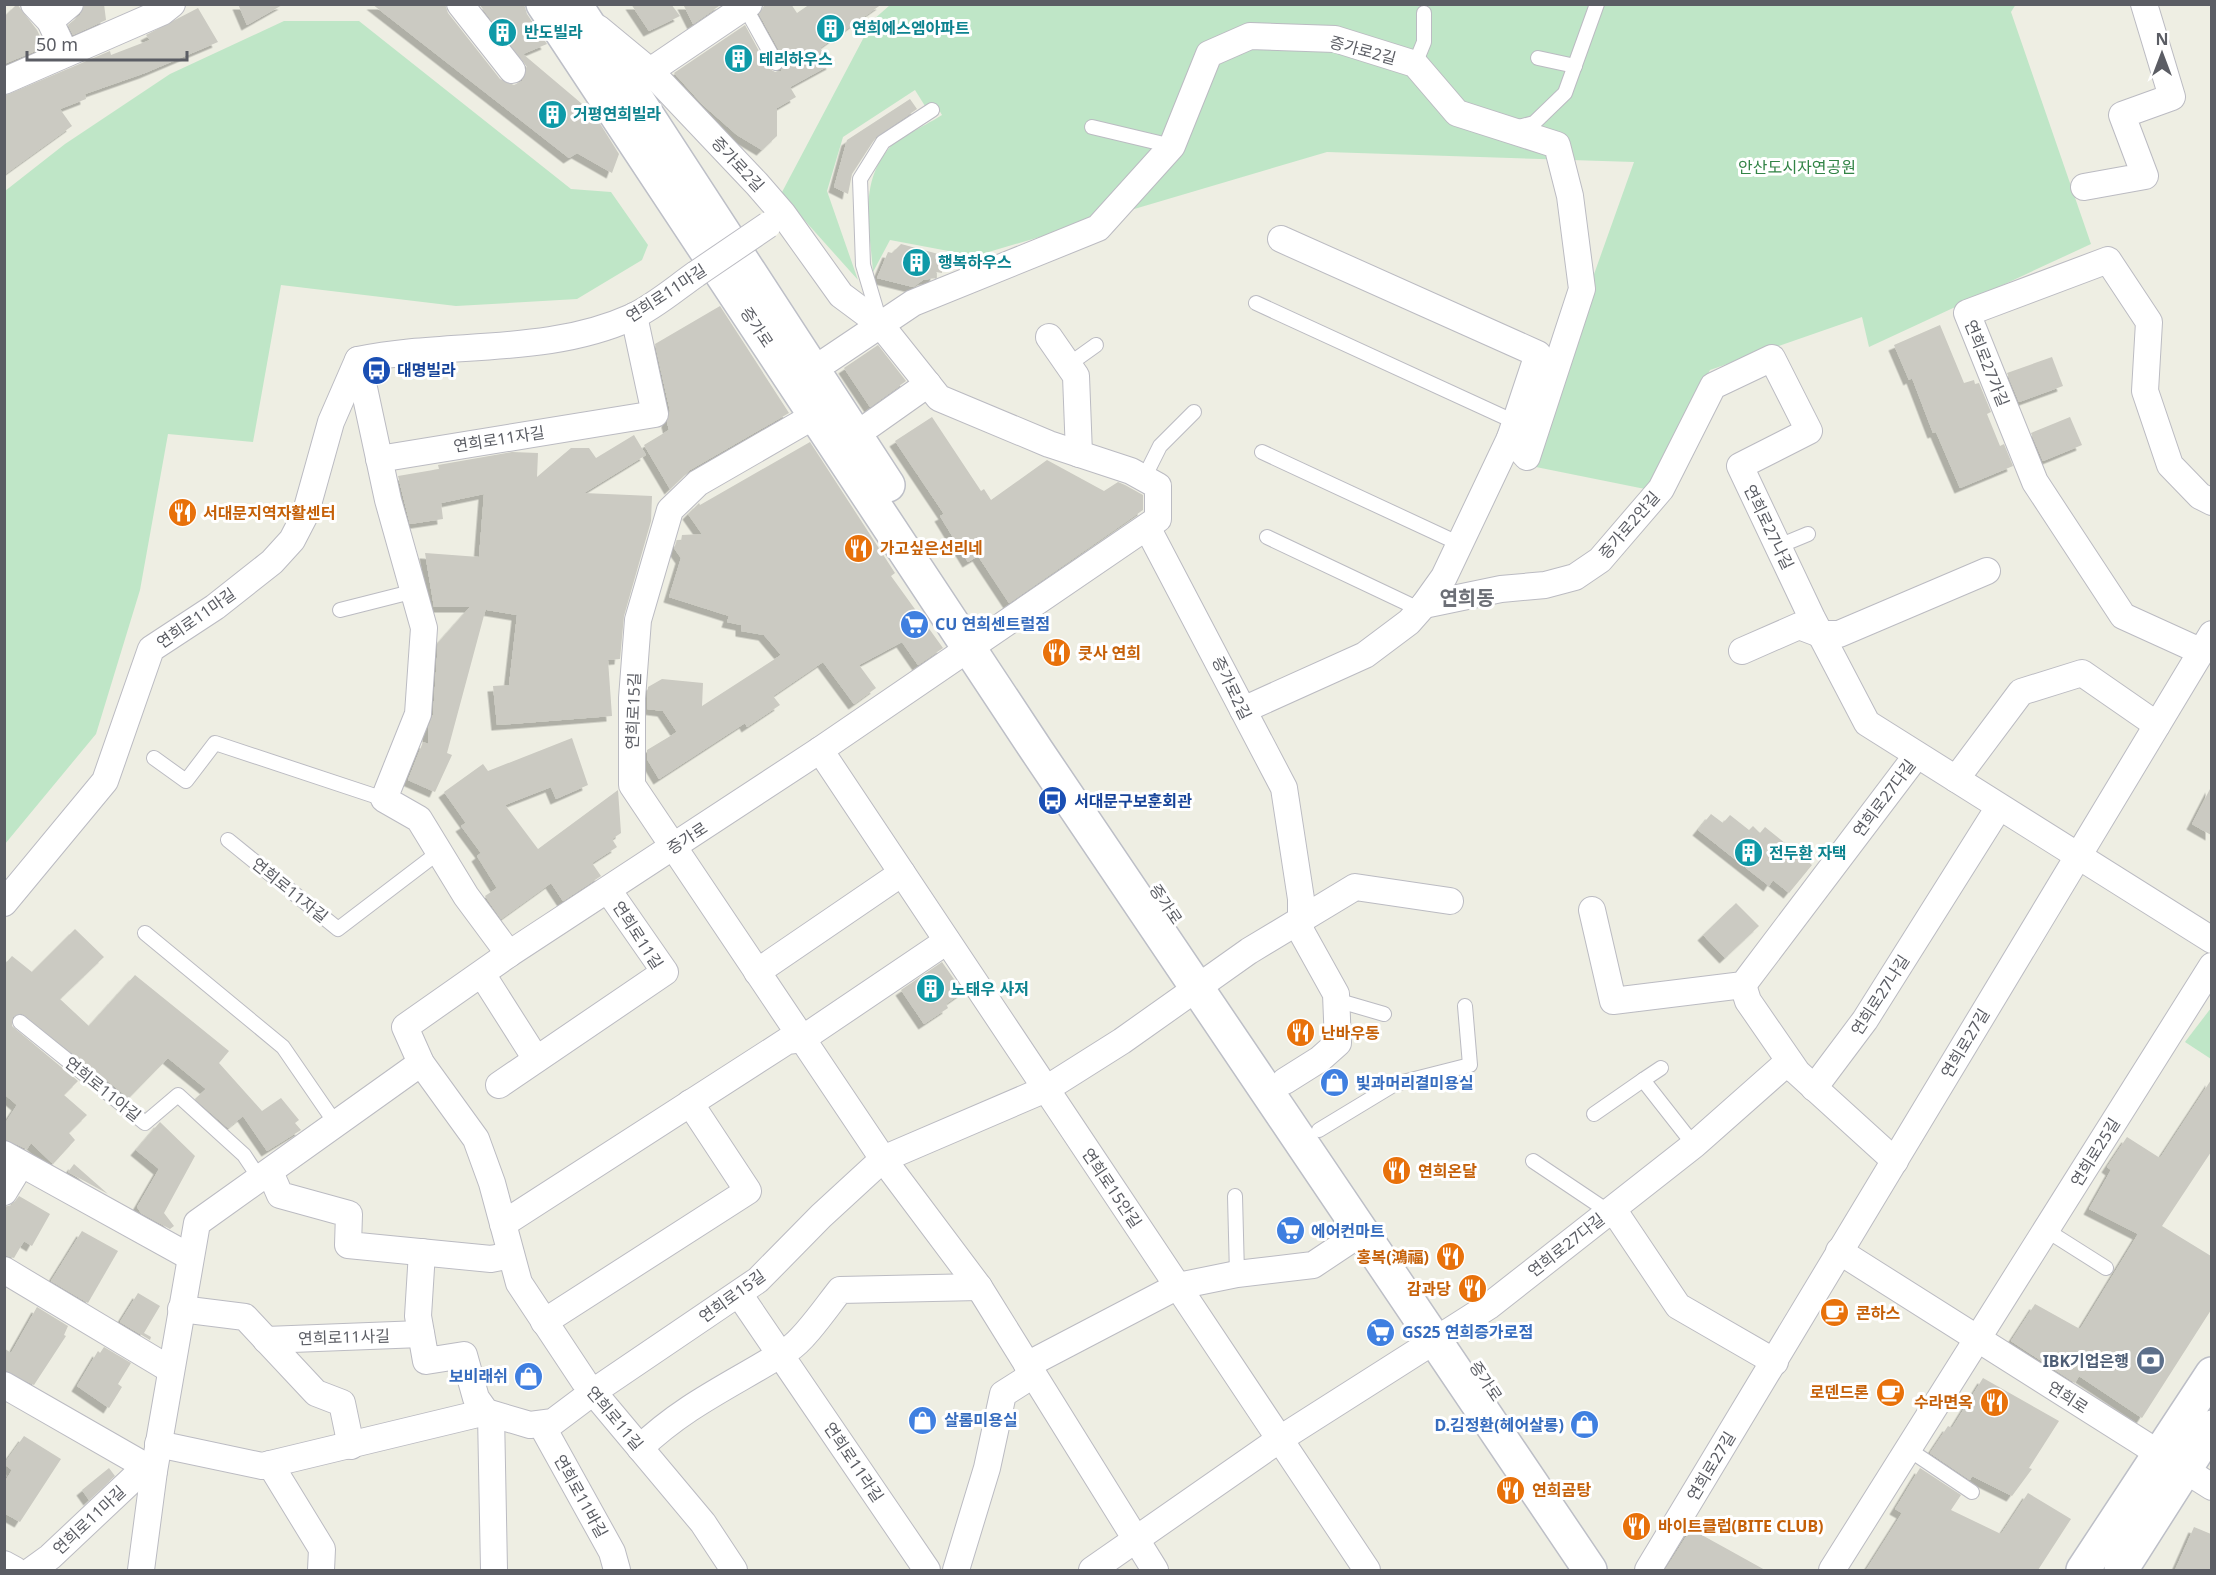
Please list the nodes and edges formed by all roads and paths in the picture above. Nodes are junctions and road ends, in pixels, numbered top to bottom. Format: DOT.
graph roads {
  1 [pos="70,4"];
  2 [pos="172,4"];
  3 [pos="460,4"];
  4 [pos="543,4"];
  5 [pos="1597,4"];
  6 [pos="2144,4"];
  7 [pos="747,6"];
  8 [pos="578,10"];
  9 [pos="42,13"];
  10 [pos="1424,14"];
  11 [pos="65,53"];
  12 [pos="1538,58"];
  13 [pos="776,63"];
  14 [pos="1415,64"];
  15 [pos="1575,66"];
  16 [pos="512,70"];
  17 [pos="650,71"];
  18 [pos="4,81"];
  19 [pos="932,110"];
  20 [pos="1092,127"];
  21 [pos="1512,129"];
  22 [pos="1172,146"];
  23 [pos="2084,187"];
  24 [pos="776,219"];
  25 [pos="1281,239"];
  26 [pos="1256,303"];
  27 [pos="634,316"];
  28 [pos="880,324"];
  29 [pos="1049,337"];
  30 [pos="1096,345"];
  31 [pos="1772,358"];
  32 [pos="358,360"];
  33 [pos="828,360"];
  34 [pos="1068,365"];
  35 [pos="928,384"];
  36 [pos="1194,412"];
  37 [pos="814,416"];
  38 [pos="870,425"];
  39 [pos="1512,430"];
  40 [pos="1262,453"];
  41 [pos="1079,454"];
  42 [pos="379,459"];
  43 [pos="1144,478"];
  44 [pos="2211,502"];
  45 [pos="1147,527"];
  46 [pos="1808,534"];
  47 [pos="1267,537"];
  48 [pos="1460,544"];
  49 [pos="1779,546"];
  50 [pos="1987,571"];
  51 [pos="415,591"];
  52 [pos="1422,607"];
  53 [pos="340,610"];
  54 [pos="1821,634"];
  55 [pos="978,643"];
  56 [pos="2206,643"];
  57 [pos="1742,651"];
  58 [pos="1243,710"];
  59 [pos="2157,725"];
  60 [pos="820,750"];
  61 [pos="1917,755"];
  62 [pos="154,758"];
  63 [pos="1956,779"];
  64 [pos="384,799"];
  65 [pos="1999,807"];
  66 [pos="228,840"];
  67 [pos="673,848"];
  68 [pos="439,852"];
  69 [pos="2078,856"];
  70 [pos="902,873"];
  71 [pos="608,890"];
  72 [pos="1450,901"];
  73 [pos="4,903"];
  74 [pos="1592,910"];
  75 [pos="1300,919"];
  76 [pos="145,933"];
  77 [pos="2211,940"];
  78 [pos="947,941"];
  79 [pos="509,954"];
  80 [pos="2211,966"];
  81 [pos="757,972"];
  82 [pos="482,974"];
  83 [pos="1207,981"];
  84 [pos="1743,985"];
  85 [pos="1336,1000"];
  86 [pos="1465,1006"];
  87 [pos="1384,1014"];
  88 [pos="20,1022"];
  89 [pos="405,1027"];
  90 [pos="802,1038"];
  91 [pos="536,1059"];
  92 [pos="1789,1060"];
  93 [pos="421,1063"];
  94 [pos="1661,1068"];
  95 [pos="1643,1080"];
  96 [pos="1285,1081"];
  97 [pos="499,1085"];
  98 [pos="1814,1088"];
  99 [pos="1046,1089"];
  100 [pos="690,1103"];
  101 [pos="1594,1114"];
  102 [pos="336,1124"];
  103 [pos="1319,1130"];
  104 [pos="1694,1145"];
  105 [pos="13,1159"];
  106 [pos="883,1159"];
  107 [pos="1533,1161"];
  108 [pos="1895,1161"];
  109 [pos="265,1175"];
  110 [pos="4,1192"];
  111 [pos="1235,1196"];
  112 [pos="1609,1212"];
  113 [pos="503,1224"];
  114 [pos="2046,1230"];
  115 [pos="1361,1233"];
  116 [pos="1839,1251"];
  117 [pos="422,1252"];
  118 [pos="511,1255"];
  119 [pos="190,1257"];
  120 [pos="2106,1268"];
  121 [pos="4,1270"];
  122 [pos="1237,1274"];
  123 [pos="1178,1286"];
  124 [pos="979,1287"];
  125 [pos="739,1294"];
  126 [pos="181,1309"];
  127 [pos="544,1322"];
  128 [pos="421,1334"];
  129 [pos="1443,1336"];
  130 [pos="1978,1338"];
  131 [pos="266,1340"];
  132 [pos="780,1354"];
  133 [pos="1775,1362"];
  134 [pos="171,1370"];
  135 [pos="1030,1370"];
  136 [pos="2211,1374"];
  137 [pos="4,1385"];
  138 [pos="593,1392"];
  139 [pos="489,1413"];
  140 [pos="542,1424"];
  141 [pos="2211,1427"];
  142 [pos="1280,1439"];
  143 [pos="158,1444"];
  144 [pos="351,1446"];
  145 [pos="640,1448"];
  146 [pos="1908,1449"];
  147 [pos="2172,1463"];
  148 [pos="270,1464"];
  149 [pos="148,1469"];
  150 [pos="2211,1487"];
  151 [pos="1972,1492"];
  152 [pos="1136,1541"];
  153 [pos="4,1564"];
  154 [pos="15,1570"];
  155 [pos="32,1570"];
  156 [pos="141,1570"];
  157 [pos="321,1570"];
  158 [pos="494,1570"];
  159 [pos="617,1570"];
  160 [pos="734,1570"];
  161 [pos="927,1570"];
  162 [pos="956,1570"];
  163 [pos="1092,1570"];
  164 [pos="1155,1570"];
  165 [pos="1368,1570"];
  166 [pos="1590,1570"];
  167 [pos="1616,1570"];
  168 [pos="1648,1570"];
  169 [pos="1832,1570"];
  170 [pos="2083,1570"];
  171 [pos="2121,1570"];
  1 -- 9 [label="street"];
  2 -- 11 [label="street"];
  3 -- 16 [label="street"];
  4 -- 37 [label="main road, 증가로"];
  5 -- 15 [label="lane"];
  6 -- 23 [label="street"];
  7 -- 13 [label="lane"];
  7 -- 17 [label="street"];
  8 -- 17 [label="street, 증가로2길"];
  8 -- 55 [label="main road, 증가로"];
  9 -- 11 [label="street"];
  10 -- 14 [label="lane"];
  11 -- 18 [label="street"];
  12 -- 15 [label="lane"];
  14 -- 21 [label="street, 증가로2길"];
  14 -- 22 [label="street, 증가로2길"];
  15 -- 21 [label="lane"];
  17 -- 24 [label="street, 증가로2길"];
  19 -- 28 [label="lane"];
  20 -- 22 [label="lane"];
  21 -- 39 [label="street, 증가로2길"];
  22 -- 28 [label="street, 증가로2길"];
  24 -- 27 [label="street, 연희로11마길, bridge"];
  24 -- 28 [label="street, 증가로2길"];
  25 -- 39 [label="street"];
  26 -- 39 [label="lane"];
  27 -- 32 [label="street, 연희로11마길"];
  27 -- 42 [label="street, 연희로11자길"];
  28 -- 33 [label="street"];
  28 -- 35 [label="street, 증가로2길"];
  29 -- 34 [label="street"];
  30 -- 34 [label="lane"];
  31 -- 49 [label="street, 연희로27나길"];
  31 -- 52 [label="street, 증가로2안길"];
  32 -- 42 [label="street"];
  32 -- 73 [label="street, 연희로11마길"];
  34 -- 41 [label="street"];
  35 -- 38 [label="street"];
  35 -- 41 [label="street, 증가로2길"];
  36 -- 43 [label="lane"];
  37 -- 55 [label="main road, 증가로"];
  37 -- 67 [label="street, 연희로15길"];
  39 -- 48 [label="street"];
  40 -- 48 [label="lane"];
  41 -- 43 [label="street, 증가로2길"];
  42 -- 51 [label="street"];
  43 -- 45 [label="street"];
  44 -- 56 [label="street, 연희로27가길"];
  45 -- 55 [label="street, 증가로"];
  45 -- 58 [label="street, 증가로2길"];
  46 -- 49 [label="lane"];
  47 -- 52 [label="lane"];
  48 -- 52 [label="street"];
  49 -- 54 [label="street, 연희로27나길"];
  50 -- 54 [label="street"];
  51 -- 53 [label="lane"];
  51 -- 64 [label="street"];
  52 -- 58 [label="street"];
  54 -- 57 [label="street"];
  54 -- 61 [label="street, 연희로27나길"];
  55 -- 60 [label="street, 증가로"];
  55 -- 83 [label="main road, 증가로"];
  56 -- 59 [label="street, 연희로27길"];
  58 -- 75 [label="street, 증가로2길"];
  59 -- 63 [label="street"];
  59 -- 69 [label="street, 연희로27길"];
  60 -- 67 [label="street, 증가로"];
  60 -- 70 [label="street, 연희로15안길"];
  61 -- 63 [label="street, 연희로27나길"];
  61 -- 84 [label="street, 연희로27다길"];
  62 -- 64 [label="lane"];
  63 -- 65 [label="street, 연희로27나길"];
  64 -- 68 [label="street"];
  65 -- 69 [label="street, 연희로27나길"];
  65 -- 98 [label="street, 연희로27나길"];
  66 -- 68 [label="lane, 연희로11자길"];
  67 -- 71 [label="street, 증가로"];
  67 -- 81 [label="street, 연희로15길"];
  68 -- 79 [label="street"];
  69 -- 77 [label="street"];
  69 -- 108 [label="street, 연희로27길"];
  70 -- 78 [label="street, 연희로15안길"];
  70 -- 81 [label="street"];
  71 -- 79 [label="street, 증가로"];
  71 -- 91 [label="street, 연희로11길"];
  72 -- 75 [label="street"];
  74 -- 84 [label="street"];
  75 -- 83 [label="street"];
  75 -- 85 [label="street"];
  76 -- 102 [label="lane"];
  78 -- 90 [label="street"];
  78 -- 99 [label="street, 연희로15안길"];
  79 -- 82 [label="street, 증가로"];
  80 -- 114 [label="street, 연희로25길"];
  81 -- 90 [label="street, 연희로15길"];
  82 -- 89 [label="street, 증가로"];
  82 -- 91 [label="street"];
  83 -- 96 [label="main road, 증가로"];
  83 -- 99 [label="street"];
  83 -- 115 [label="main road, 증가로"];
  84 -- 92 [label="street"];
  85 -- 87 [label="lane"];
  85 -- 96 [label="street"];
  86 -- 103 [label="lane"];
  88 -- 109 [label="lane, 연희로11아길"];
  89 -- 93 [label="street, 연희로11길"];
  90 -- 100 [label="street"];
  90 -- 106 [label="street, 연희로15길"];
  91 -- 97 [label="street, 연희로11길"];
  92 -- 98 [label="street"];
  92 -- 104 [label="street, 연희로27다길"];
  93 -- 102 [label="street"];
  93 -- 113 [label="street, 연희로11길"];
  94 -- 95 [label="lane"];
  95 -- 101 [label="lane"];
  95 -- 104 [label="lane"];
  96 -- 103 [label="main road, 증가로"];
  98 -- 108 [label="street"];
  99 -- 106 [label="street"];
  99 -- 123 [label="street, 연희로15안길"];
  100 -- 113 [label="street"];
  100 -- 127 [label="street"];
  102 -- 109 [label="street"];
  103 -- 129 [label="main road, 증가로"];
  104 -- 112 [label="street, 연희로27다길"];
  105 -- 110 [label="street"];
  105 -- 119 [label="street"];
  106 -- 124 [label="street, 연희로15길"];
  106 -- 125 [label="street, 연희로15길"];
  107 -- 112 [label="lane"];
  108 -- 116 [label="street, 연희로27길"];
  109 -- 117 [label="street"];
  109 -- 119 [label="street"];
  111 -- 122 [label="lane"];
  112 -- 129 [label="street, 연희로27다길"];
  112 -- 133 [label="street"];
  113 -- 118 [label="street, 연희로11길"];
  114 -- 120 [label="lane"];
  114 -- 130 [label="street, 연희로25길"];
  115 -- 122 [label="street"];
  115 -- 129 [label="main road, 증가로"];
  116 -- 130 [label="street"];
  116 -- 133 [label="street, 연희로27길"];
  117 -- 118 [label="street"];
  117 -- 128 [label="street"];
  118 -- 127 [label="street, 연희로11길"];
  119 -- 126 [label="street"];
  121 -- 134 [label="street"];
  122 -- 123 [label="street"];
  123 -- 135 [label="street"];
  123 -- 142 [label="street, 연희로15안길"];
  124 -- 132 [label="street"];
  124 -- 135 [label="street, 연희로15길"];
  125 -- 132 [label="street, 연희로11라길"];
  125 -- 138 [label="street, 연희로15길"];
  126 -- 131 [label="street, 연희로11사길"];
  126 -- 134 [label="street"];
  127 -- 138 [label="street, 연희로11길"];
  128 -- 131 [label="street, 연희로11사길"];
  128 -- 139 [label="street"];
  129 -- 142 [label="street"];
  129 -- 166 [label="main road, 증가로"];
  129 -- 167 [label="main road, 증가로"];
  130 -- 146 [label="street, 연희로25길"];
  130 -- 147 [label="street, 연희로"];
  131 -- 144 [label="street, 연희로11사길"];
  132 -- 145 [label="street"];
  132 -- 161 [label="street, 연희로11라길"];
  133 -- 168 [label="street, 연희로27길"];
  134 -- 143 [label="street"];
  135 -- 152 [label="street, 연희로15길"];
  135 -- 162 [label="street"];
  136 -- 147 [label="main road"];
  137 -- 149 [label="street"];
  138 -- 140 [label="street"];
  138 -- 145 [label="street, 연희로11길"];
  139 -- 140 [label="street"];
  139 -- 144 [label="street"];
  139 -- 158 [label="street"];
  140 -- 159 [label="street, 연희로11바길"];
  141 -- 147 [label="main road"];
  142 -- 152 [label="street"];
  142 -- 165 [label="street, 연희로15안길"];
  143 -- 148 [label="street"];
  143 -- 149 [label="street"];
  144 -- 148 [label="street"];
  145 -- 160 [label="street, 연희로11길"];
  146 -- 151 [label="lane"];
  146 -- 169 [label="street, 연희로25길"];
  147 -- 150 [label="street, 연희로"];
  147 -- 170 [label="main road"];
  147 -- 171 [label="main road"];
  148 -- 157 [label="street"];
  149 -- 155 [label="street, 연희로11마길"];
  149 -- 156 [label="street"];
  152 -- 163 [label="street"];
  152 -- 164 [label="street, 연희로15길"];
  153 -- 154 [label="street"];
}
